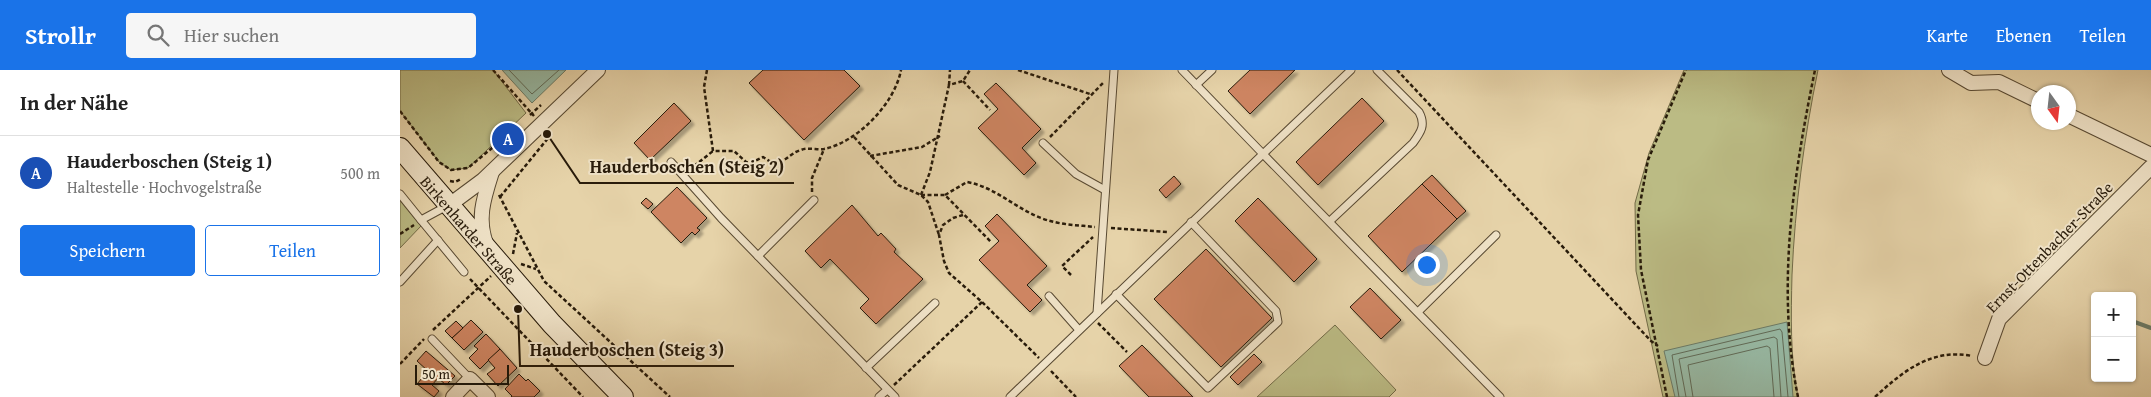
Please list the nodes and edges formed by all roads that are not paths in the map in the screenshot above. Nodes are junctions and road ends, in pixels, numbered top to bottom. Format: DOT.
graph roads {
  1 [pos="598,70"];
  2 [pos="1182,70"];
  3 [pos="1212,70"];
  4 [pos="1350,70"];
  5 [pos="1377,70"];
  6 [pos="1949,70"];
  7 [pos="1112,71"];
  8 [pos="1196,84"];
  9 [pos="2031,98"];
  10 [pos="2076,119"];
  11 [pos="1043,144"];
  12 [pos="400,148"];
  13 [pos="1263,154"];
  14 [pos="2151,155"];
  15 [pos="671,162"];
  16 [pos="2151,168"];
  17 [pos="493,170"];
  18 [pos="1105,190"];
  19 [pos="400,194"];
  20 [pos="814,200"];
  21 [pos="448,206"];
  22 [pos="421,220"];
  23 [pos="1330,221"];
  24 [pos="1191,222"];
  25 [pos="1496,235"];
  26 [pos="438,240"];
  27 [pos="490,253"];
  28 [pos="758,256"];
  29 [pos="464,272"];
  30 [pos="400,282"];
  31 [pos="1116,294"];
  32 [pos="1049,296"];
  33 [pos="935,303"];
  34 [pos="1418,312"];
  35 [pos="1095,315"];
  36 [pos="1079,330"];
  37 [pos="432,339"];
  38 [pos="1985,358"];
  39 [pos="866,368"];
  40 [pos="470,379"];
  41 [pos="887,390"];
  42 [pos="453,397"];
  43 [pos="488,397"];
  44 [pos="623,397"];
  45 [pos="880,397"];
  46 [pos="895,397"];
  47 [pos="1010,397"];
  48 [pos="1500,397"];
  1 -- 17 [label="street"];
  2 -- 8 [label="lane"];
  3 -- 8 [label="lane"];
  4 -- 13 [label="lane"];
  5 -- 23 [label="lane"];
  6 -- 9 [label="street"];
  7 -- 18 [label="lane"];
  8 -- 13 [label="lane"];
  10 -- 14 [label="street"];
  11 -- 18 [label="lane"];
  12 -- 21 [label="main road, Birkenharder Straße"];
  13 -- 23 [label="lane"];
  13 -- 24 [label="lane"];
  15 -- 28 [label="lane"];
  16 -- 38 [label="street, Ernst-Ottenbacher-Straße"];
  17 -- 21 [label="street"];
  17 -- 27 [label="street"];
  18 -- 35 [label="lane"];
  19 -- 22 [label="lane"];
  20 -- 28 [label="lane"];
  21 -- 22 [label="lane"];
  21 -- 27 [label="main road, Birkenharder Straße"];
  22 -- 26 [label="lane"];
  23 -- 34 [label="lane"];
  24 -- 31 [label="lane"];
  24 -- 31 [label="lane"];
  25 -- 34 [label="lane"];
  26 -- 29 [label="lane"];
  26 -- 30 [label="lane"];
  27 -- 44 [label="main road, Birkenharder Straße"];
  28 -- 39 [label="lane"];
  31 -- 35 [label="lane"];
  32 -- 36 [label="lane"];
  33 -- 39 [label="lane"];
  34 -- 48 [label="lane"];
  35 -- 36 [label="lane"];
  36 -- 47 [label="lane"];
  37 -- 40 [label="lane"];
  39 -- 41 [label="lane"];
  40 -- 42 [label="street"];
  40 -- 43 [label="street"];
  41 -- 45 [label="lane"];
  41 -- 46 [label="lane"];
}
